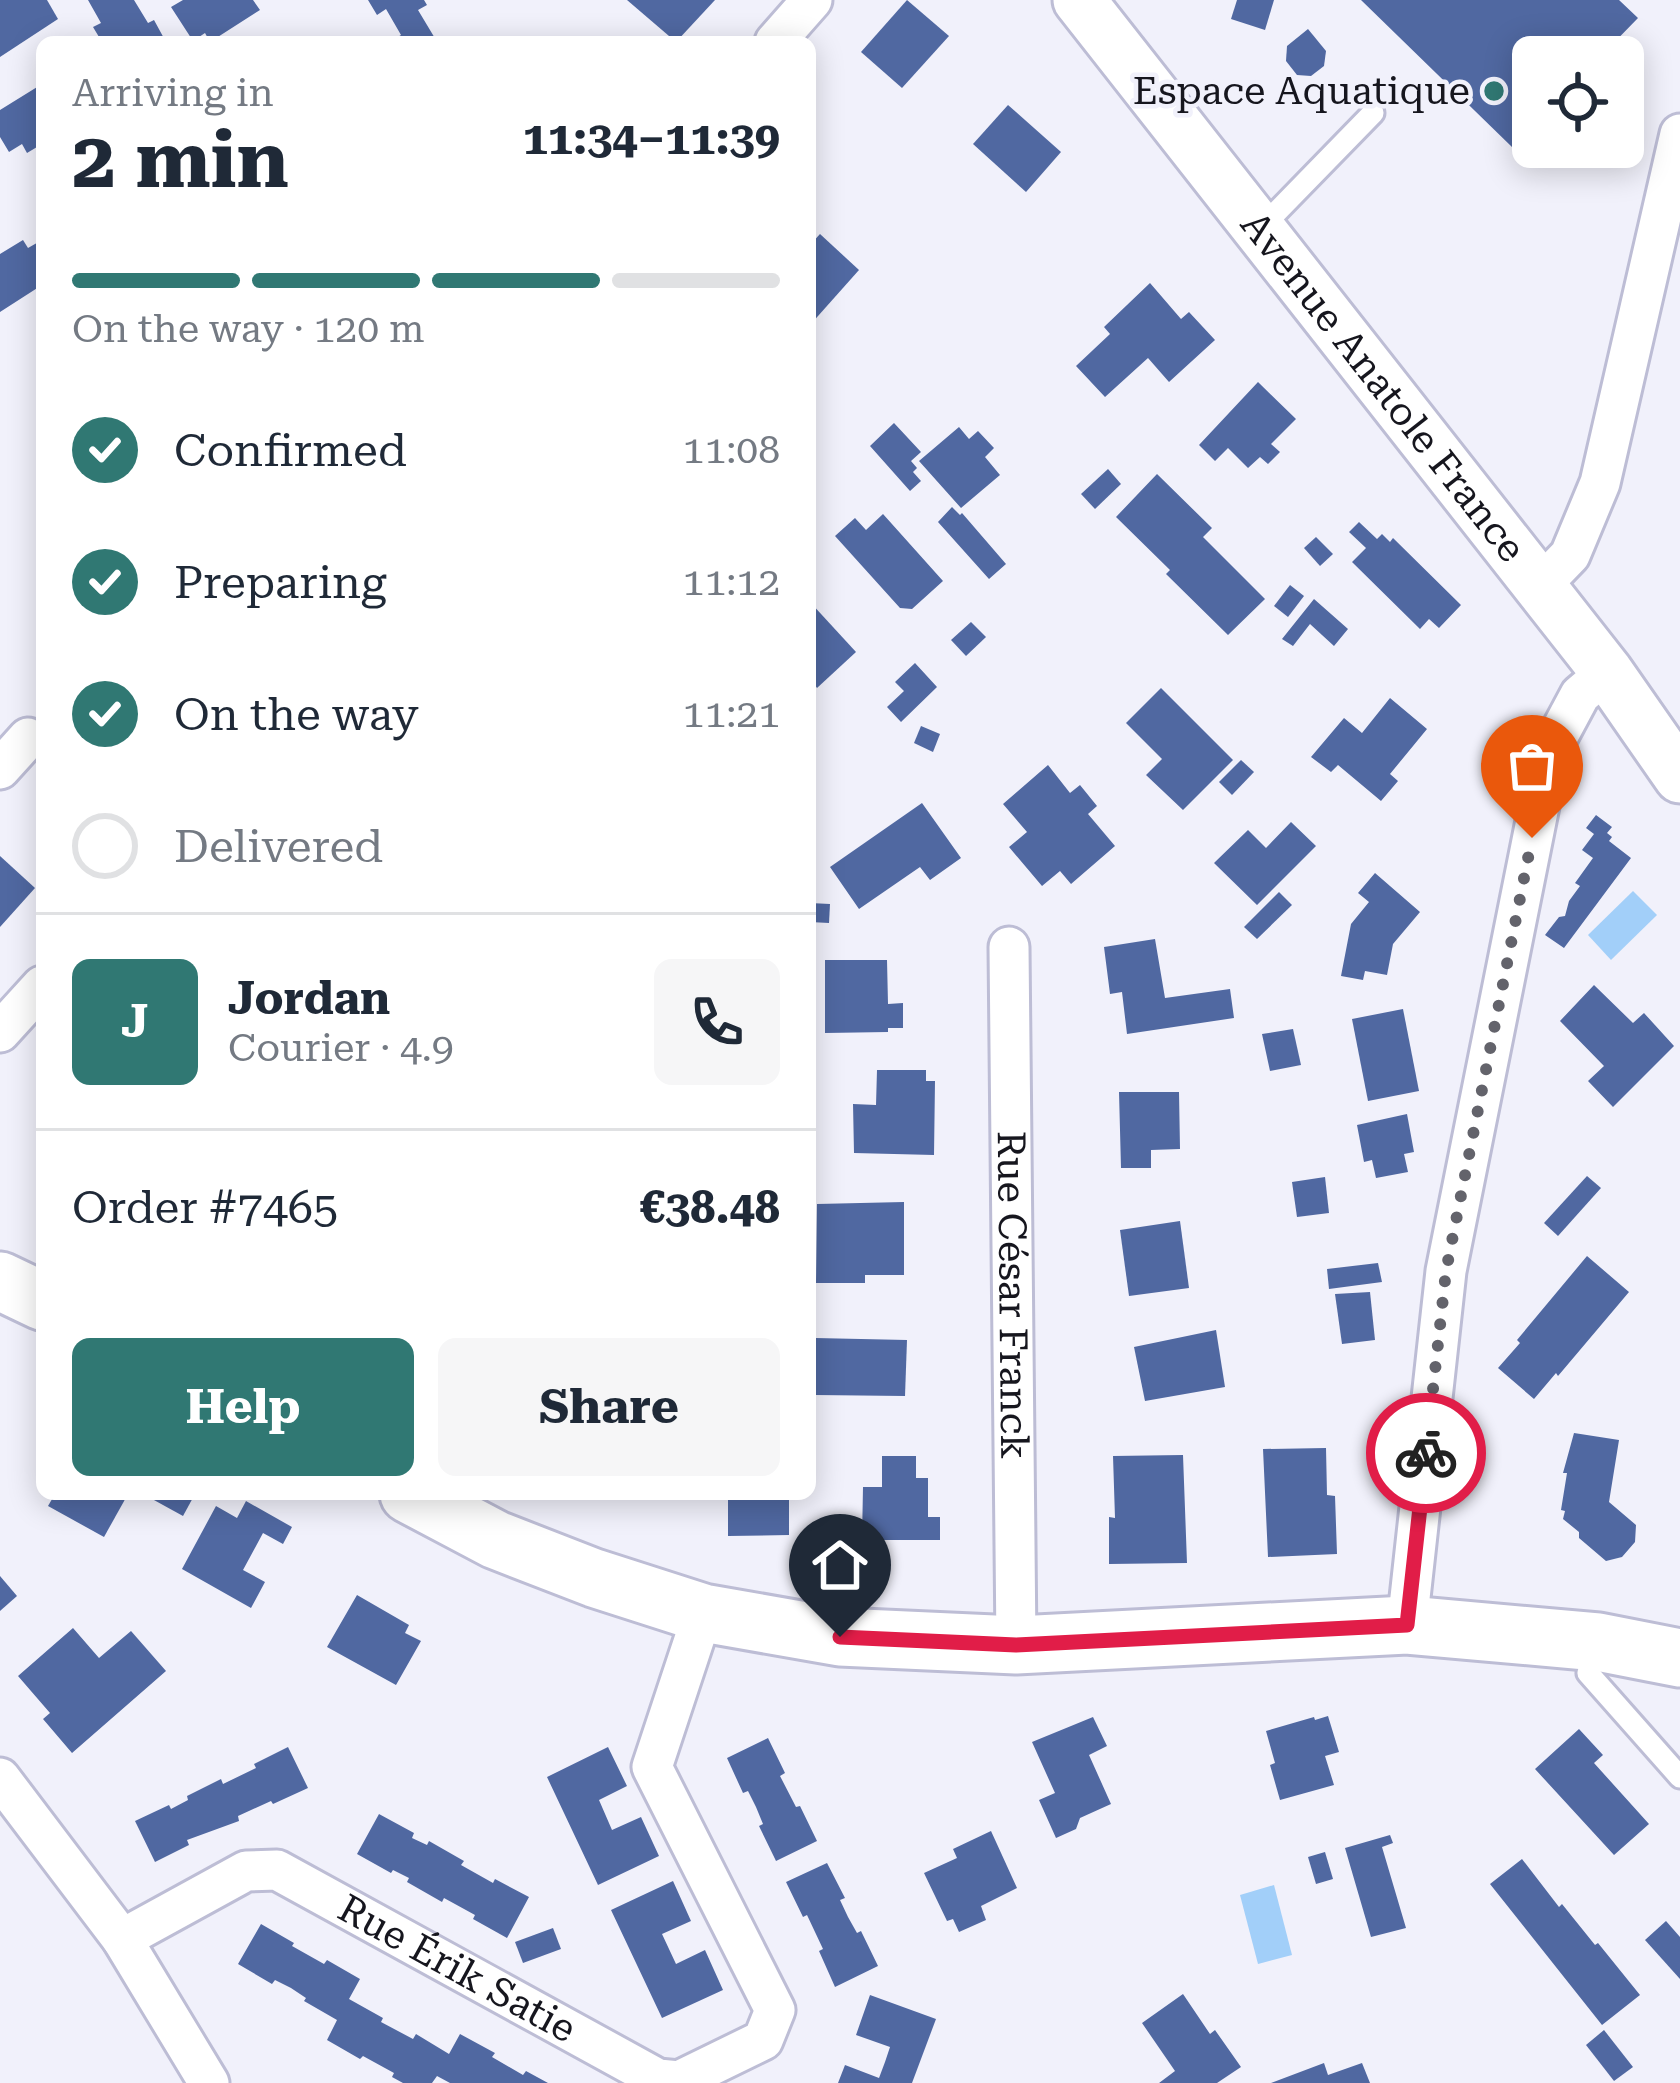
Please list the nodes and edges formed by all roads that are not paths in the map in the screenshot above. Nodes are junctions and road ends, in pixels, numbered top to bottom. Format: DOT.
graph roads {
  1 [pos="812,0"];
  2 [pos="1102,17"];
  3 [pos="780,36"];
  4 [pos="1373,113"];
  5 [pos="1680,134"];
  6 [pos="1260,229"];
  7 [pos="1540,586"];
  8 [pos="1607,672"];
  9 [pos="28,738"];
  10 [pos="0,769"];
  11 [pos="1680,777"];
  12 [pos="1009,947"];
  13 [pos="36,993"];
  14 [pos="0,1032"];
  15 [pos="0,1281"];
  16 [pos="36,1298"];
  17 [pos="420,1500"];
  18 [pos="703,1613"];
  19 [pos="1407,1625"];
  20 [pos="1598,1642"];
  21 [pos="1016,1645"];
  22 [pos="1680,1658"];
  23 [pos="1680,1777"];
  24 [pos="0,1778"];
  25 [pos="122,1939"];
  26 [pos="208,2083"];
  1 -- 3 [label="street"];
  2 -- 6 [label="street, Avenue Anatole France"];
  4 -- 6 [label="lane"];
  5 -- 7 [label="street"];
  6 -- 7 [label="street, Avenue Anatole France"];
  7 -- 8 [label="street, Avenue Anatole France"];
  8 -- 11 [label="street, Avenue Anatole France"];
  8 -- 19 [label="street"];
  9 -- 10 [label="street"];
  12 -- 21 [label="street, Rue César Franck"];
  13 -- 14 [label="street"];
  15 -- 16 [label="main road"];
  17 -- 18 [label="main road"];
  18 -- 21 [label="main road"];
  18 -- 25 [label="street, Rue Érik Satie"];
  19 -- 20 [label="main road"];
  19 -- 21 [label="main road"];
  20 -- 22 [label="main road"];
  20 -- 23 [label="lane"];
  24 -- 25 [label="street"];
  25 -- 26 [label="street"];
}
